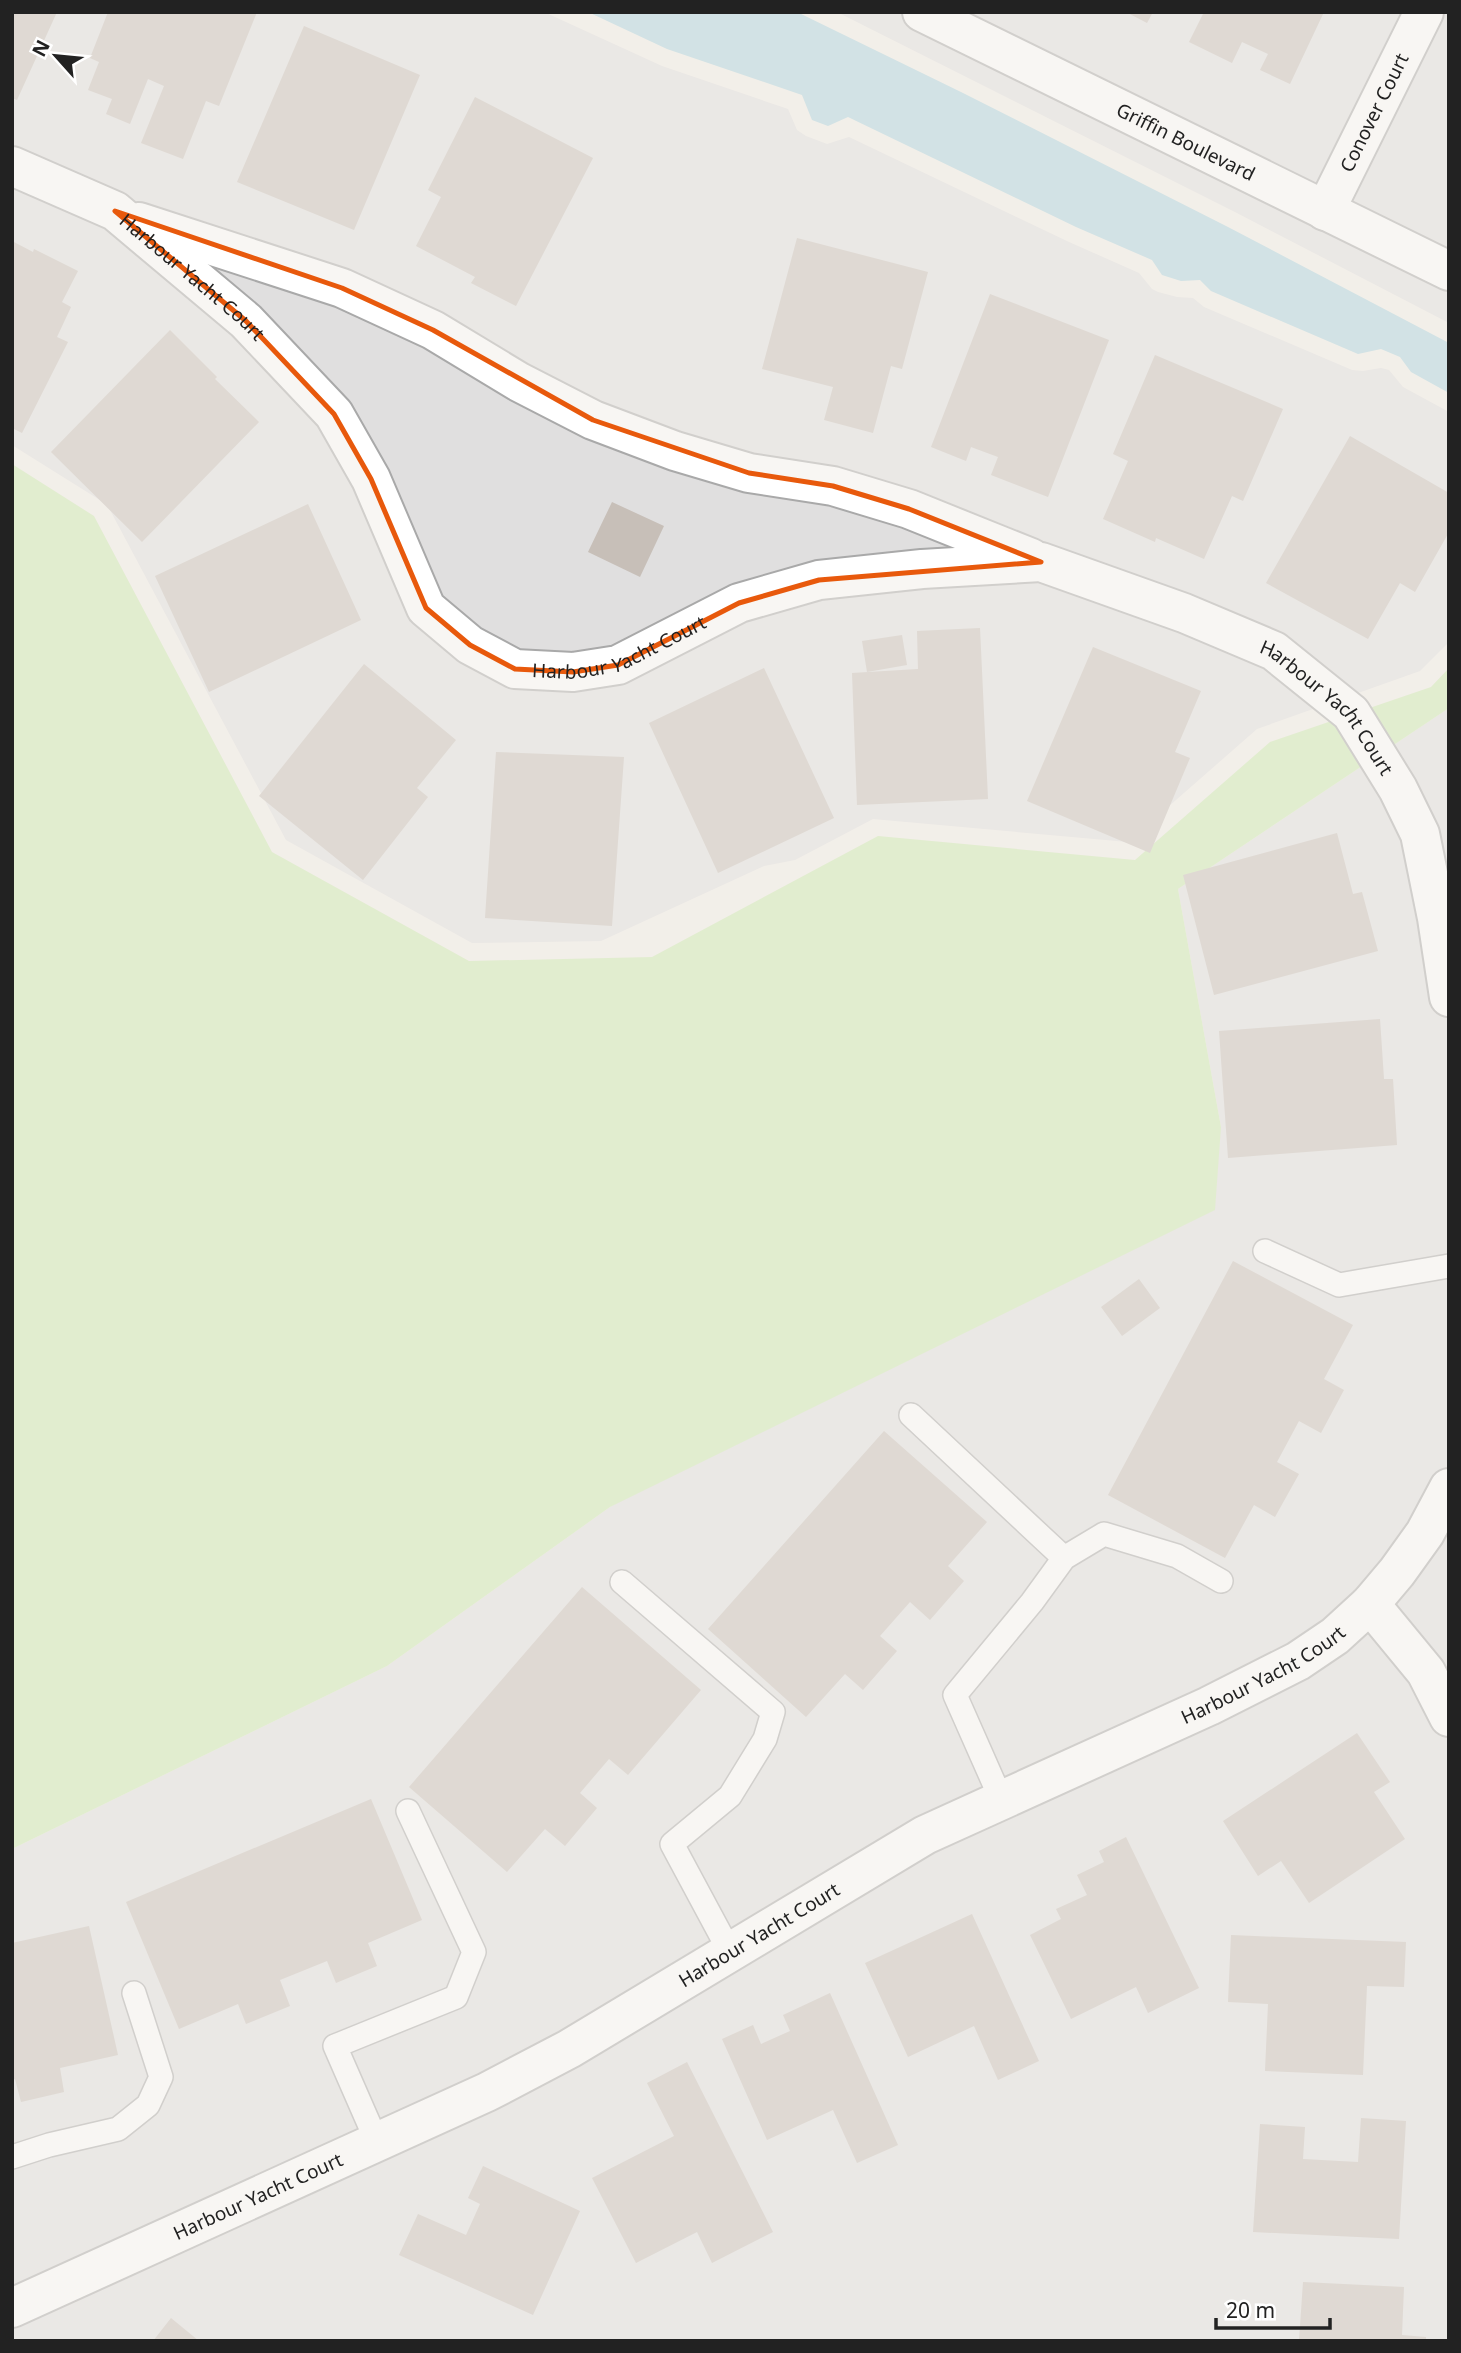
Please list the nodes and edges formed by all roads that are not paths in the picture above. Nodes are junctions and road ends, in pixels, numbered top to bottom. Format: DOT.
graph roads {
  1 [pos="922,12"];
  2 [pos="1424,12"];
  3 [pos="12,166"];
  4 [pos="114,211"];
  5 [pos="1325,211"];
  6 [pos="1449,271"];
  7 [pos="1041,562"];
  8 [pos="1449,997"];
  9 [pos="1265,1251"];
  10 [pos="1449,1266"];
  11 [pos="911,1415"];
  12 [pos="1449,1488"];
  13 [pos="1064,1558"];
  14 [pos="1221,1581"];
  15 [pos="622,1582"];
  16 [pos="1370,1604"];
  17 [pos="1449,1717"];
  18 [pos="1001,1799"];
  19 [pos="408,1811"];
  20 [pos="730,1952"];
  21 [pos="134,1993"];
  22 [pos="377,2142"];
  23 [pos="12,2157"];
  24 [pos="12,2308"];
  1 -- 5 [label="street, Griffin Boulevard"];
  2 -- 5 [label="street, Conover Court"];
  3 -- 4 [label="street, Harbour Yacht Court"];
  4 -- 7 [label="street, Harbour Yacht Court"];
  4 -- 7 [label="street, Harbour Yacht Court"];
  5 -- 6 [label="street, Griffin Boulevard"];
  7 -- 8 [label="street, Harbour Yacht Court"];
  9 -- 10 [label="lane"];
  11 -- 13 [label="lane"];
  12 -- 16 [label="street, Harbour Yacht Court"];
  13 -- 14 [label="lane"];
  13 -- 18 [label="lane"];
  15 -- 20 [label="lane"];
  16 -- 17 [label="street"];
  16 -- 18 [label="street, Harbour Yacht Court"];
  18 -- 20 [label="street, Harbour Yacht Court"];
  19 -- 22 [label="lane"];
  20 -- 22 [label="street, Harbour Yacht Court"];
  21 -- 23 [label="lane"];
  22 -- 24 [label="street, Harbour Yacht Court"];
}
